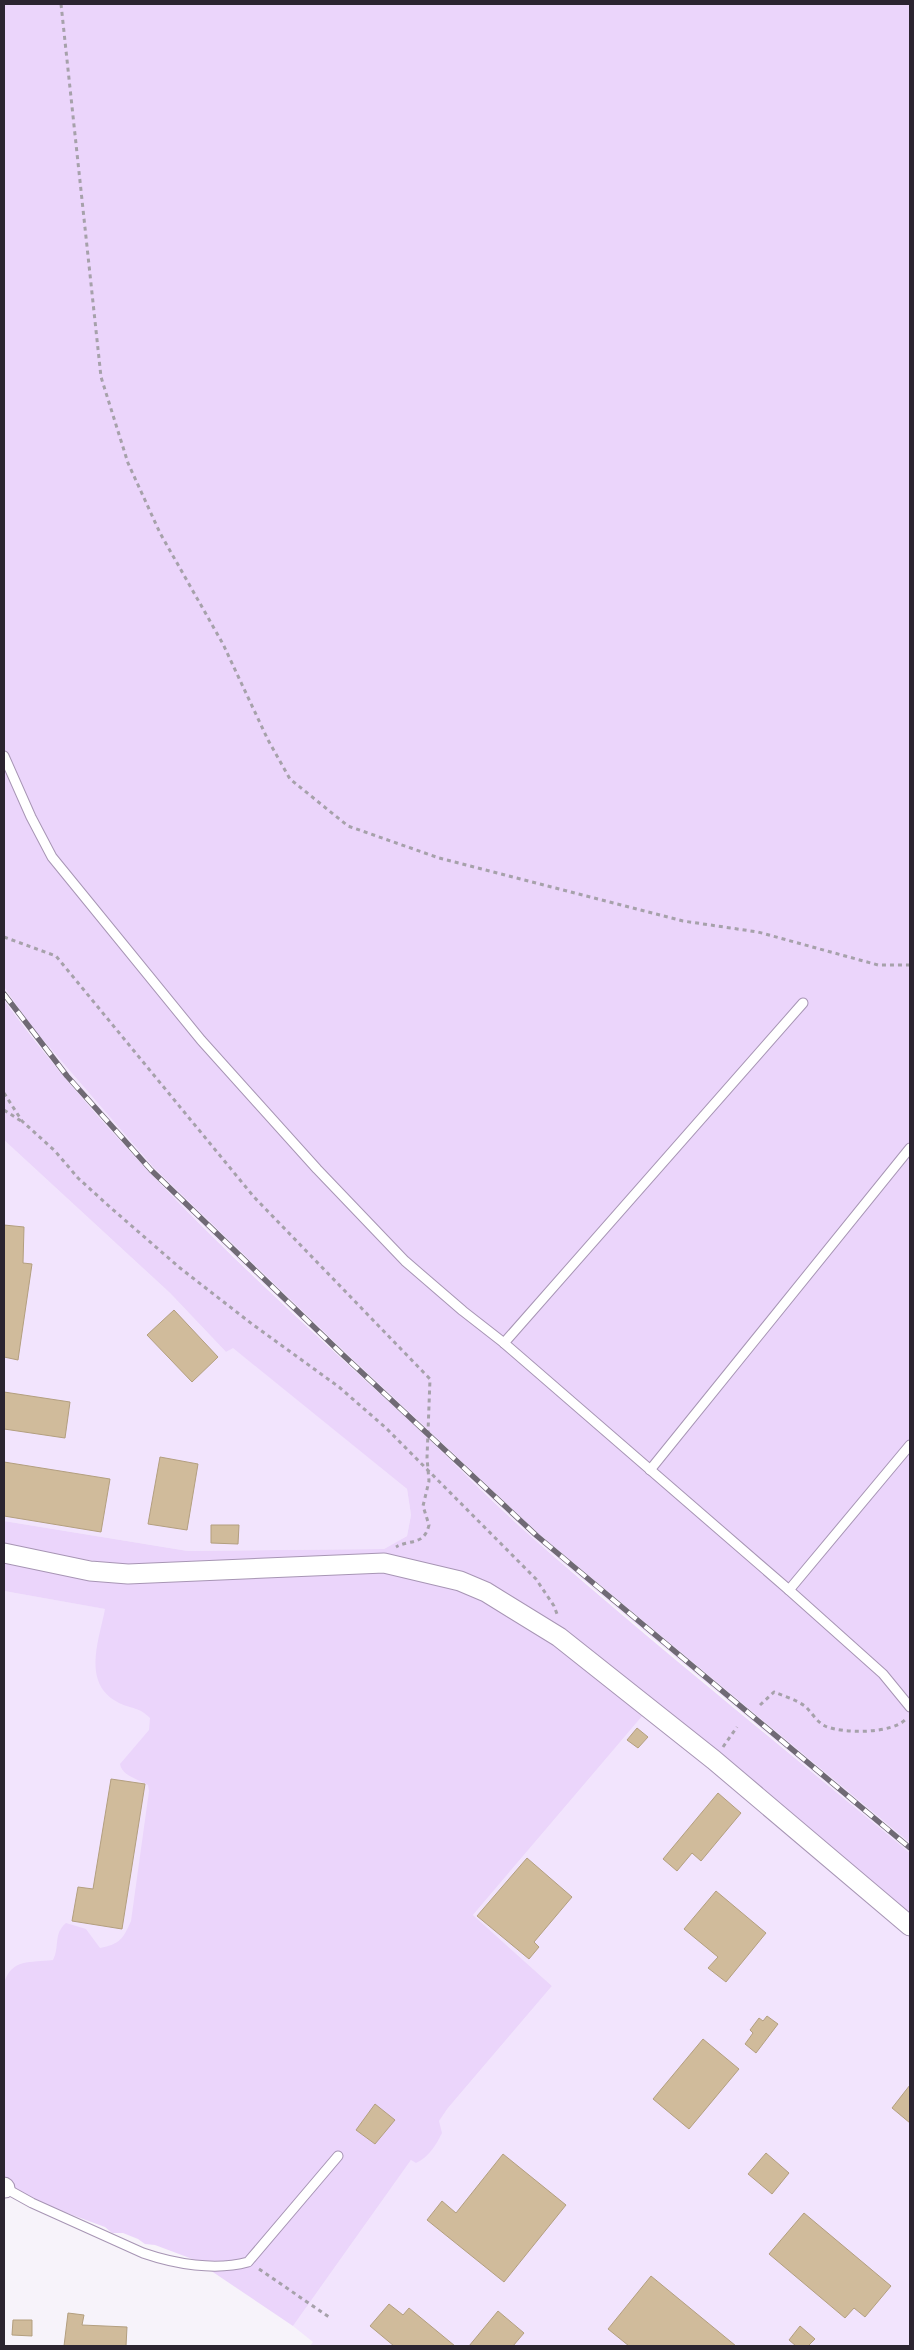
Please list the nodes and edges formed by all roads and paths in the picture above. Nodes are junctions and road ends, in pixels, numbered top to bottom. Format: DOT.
graph roads {
  1 [pos="62,4"];
  2 [pos="4,756"];
  3 [pos="4,937"];
  4 [pos="910,965"];
  5 [pos="803,1003"];
  6 [pos="4,1093"];
  7 [pos="4,1110"];
  8 [pos="22,1121"];
  9 [pos="910,1148"];
  10 [pos="504,1343"];
  11 [pos="910,1445"];
  12 [pos="650,1470"];
  13 [pos="430,1471"];
  14 [pos="4,1554"];
  15 [pos="384,1563"];
  16 [pos="789,1590"];
  17 [pos="559,1637"];
  18 [pos="760,1705"];
  19 [pos="910,1707"];
  20 [pos="910,1716"];
  21 [pos="910,1926"];
  22 [pos="338,2156"];
  23 [pos="4,2188"];
  24 [pos="248,2262"];
  25 [pos="329,2317"];
  1 -- 4 [label="path"];
  2 -- 10 [label="lane"];
  3 -- 13 [label="path"];
  5 -- 10 [label="lane"];
  6 -- 8 [label="path"];
  7 -- 8 [label="path"];
  8 -- 13 [label="path"];
  9 -- 12 [label="lane"];
  10 -- 12 [label="lane"];
  11 -- 16 [label="lane"];
  12 -- 16 [label="lane"];
  13 -- 15 [label="path"];
  13 -- 17 [label="path"];
  14 -- 15 [label="street"];
  15 -- 17 [label="street"];
  16 -- 19 [label="lane"];
  17 -- 21 [label="street"];
  18 -- 20 [label="path"];
  22 -- 24 [label="lane"];
  23 -- 24 [label="lane"];
  24 -- 25 [label="path"];
}
